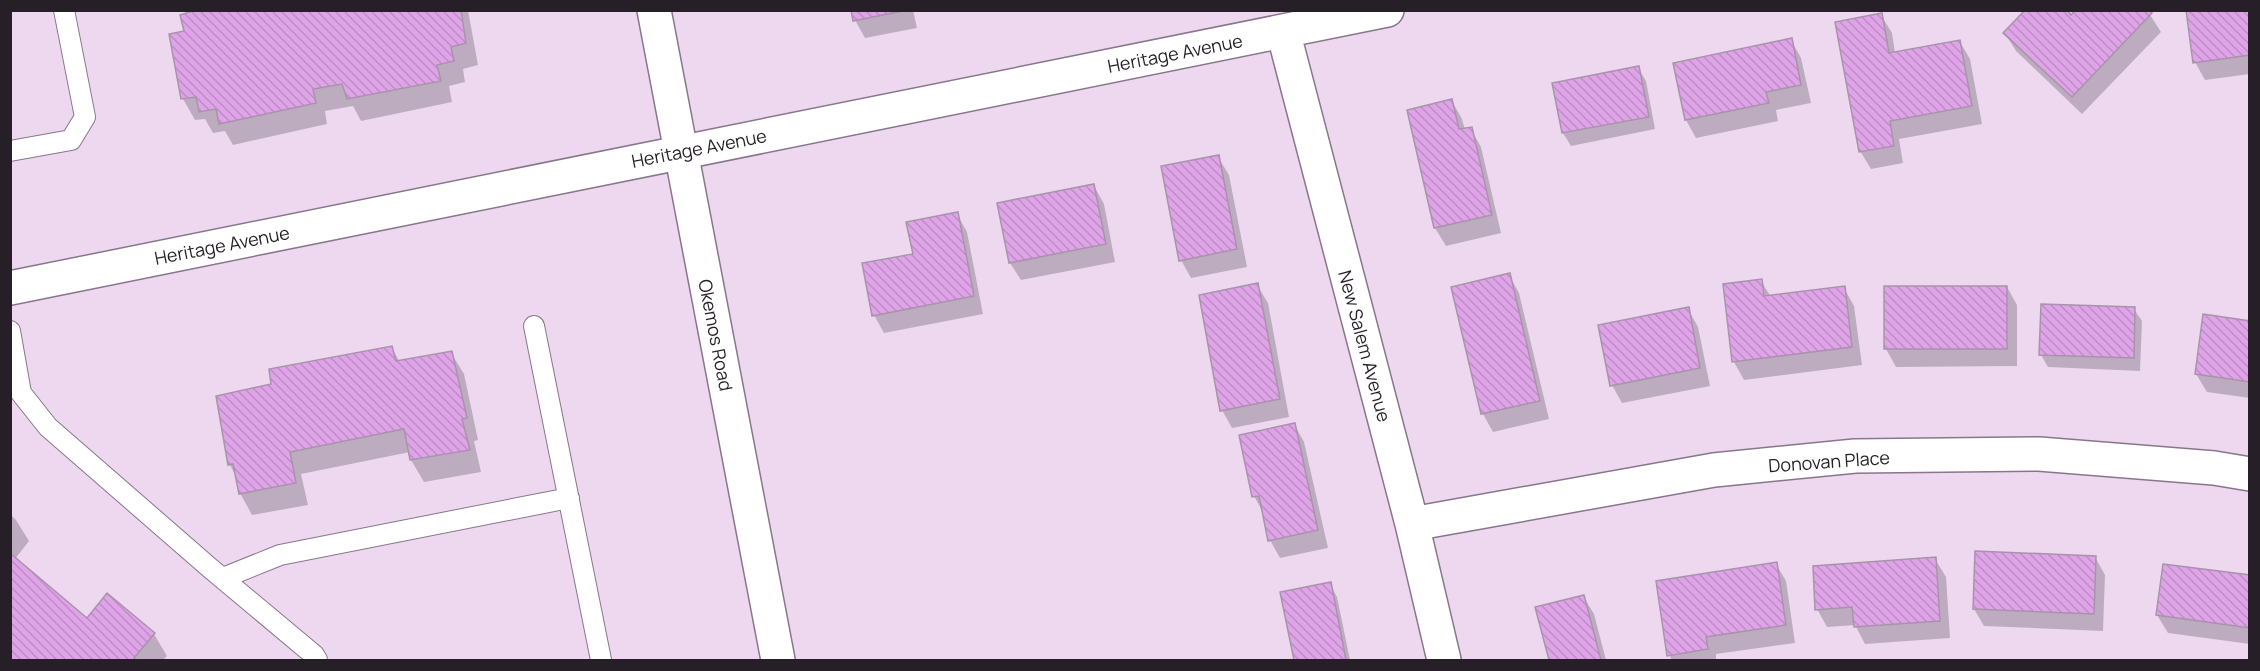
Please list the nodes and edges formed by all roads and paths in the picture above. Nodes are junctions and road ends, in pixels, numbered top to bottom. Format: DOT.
graph roads {
  1 [pos="64,10"];
  2 [pos="654,10"];
  3 [pos="1387,10"];
  4 [pos="1283,31"];
  5 [pos="10,151"];
  6 [pos="681,151"];
  7 [pos="10,288"];
  8 [pos="534,326"];
  9 [pos="10,331"];
  10 [pos="2250,474"];
  11 [pos="568,498"];
  12 [pos="1412,524"];
  13 [pos="223,578"];
  14 [pos="317,660"];
  15 [pos="601,660"];
  16 [pos="778,660"];
  17 [pos="1444,660"];
  1 -- 5 [label="lane"];
  2 -- 6 [label="street, Okemos Road"];
  3 -- 4 [label="street, Heritage Avenue"];
  4 -- 6 [label="street, Heritage Avenue"];
  4 -- 12 [label="street, New Salem Avenue"];
  6 -- 7 [label="street, Heritage Avenue"];
  6 -- 16 [label="street, Okemos Road"];
  8 -- 11 [label="lane"];
  9 -- 13 [label="lane"];
  10 -- 12 [label="street, Donovan Place"];
  11 -- 13 [label="lane"];
  11 -- 15 [label="lane"];
  12 -- 17 [label="street, New Salem Avenue"];
  13 -- 14 [label="lane"];
}
